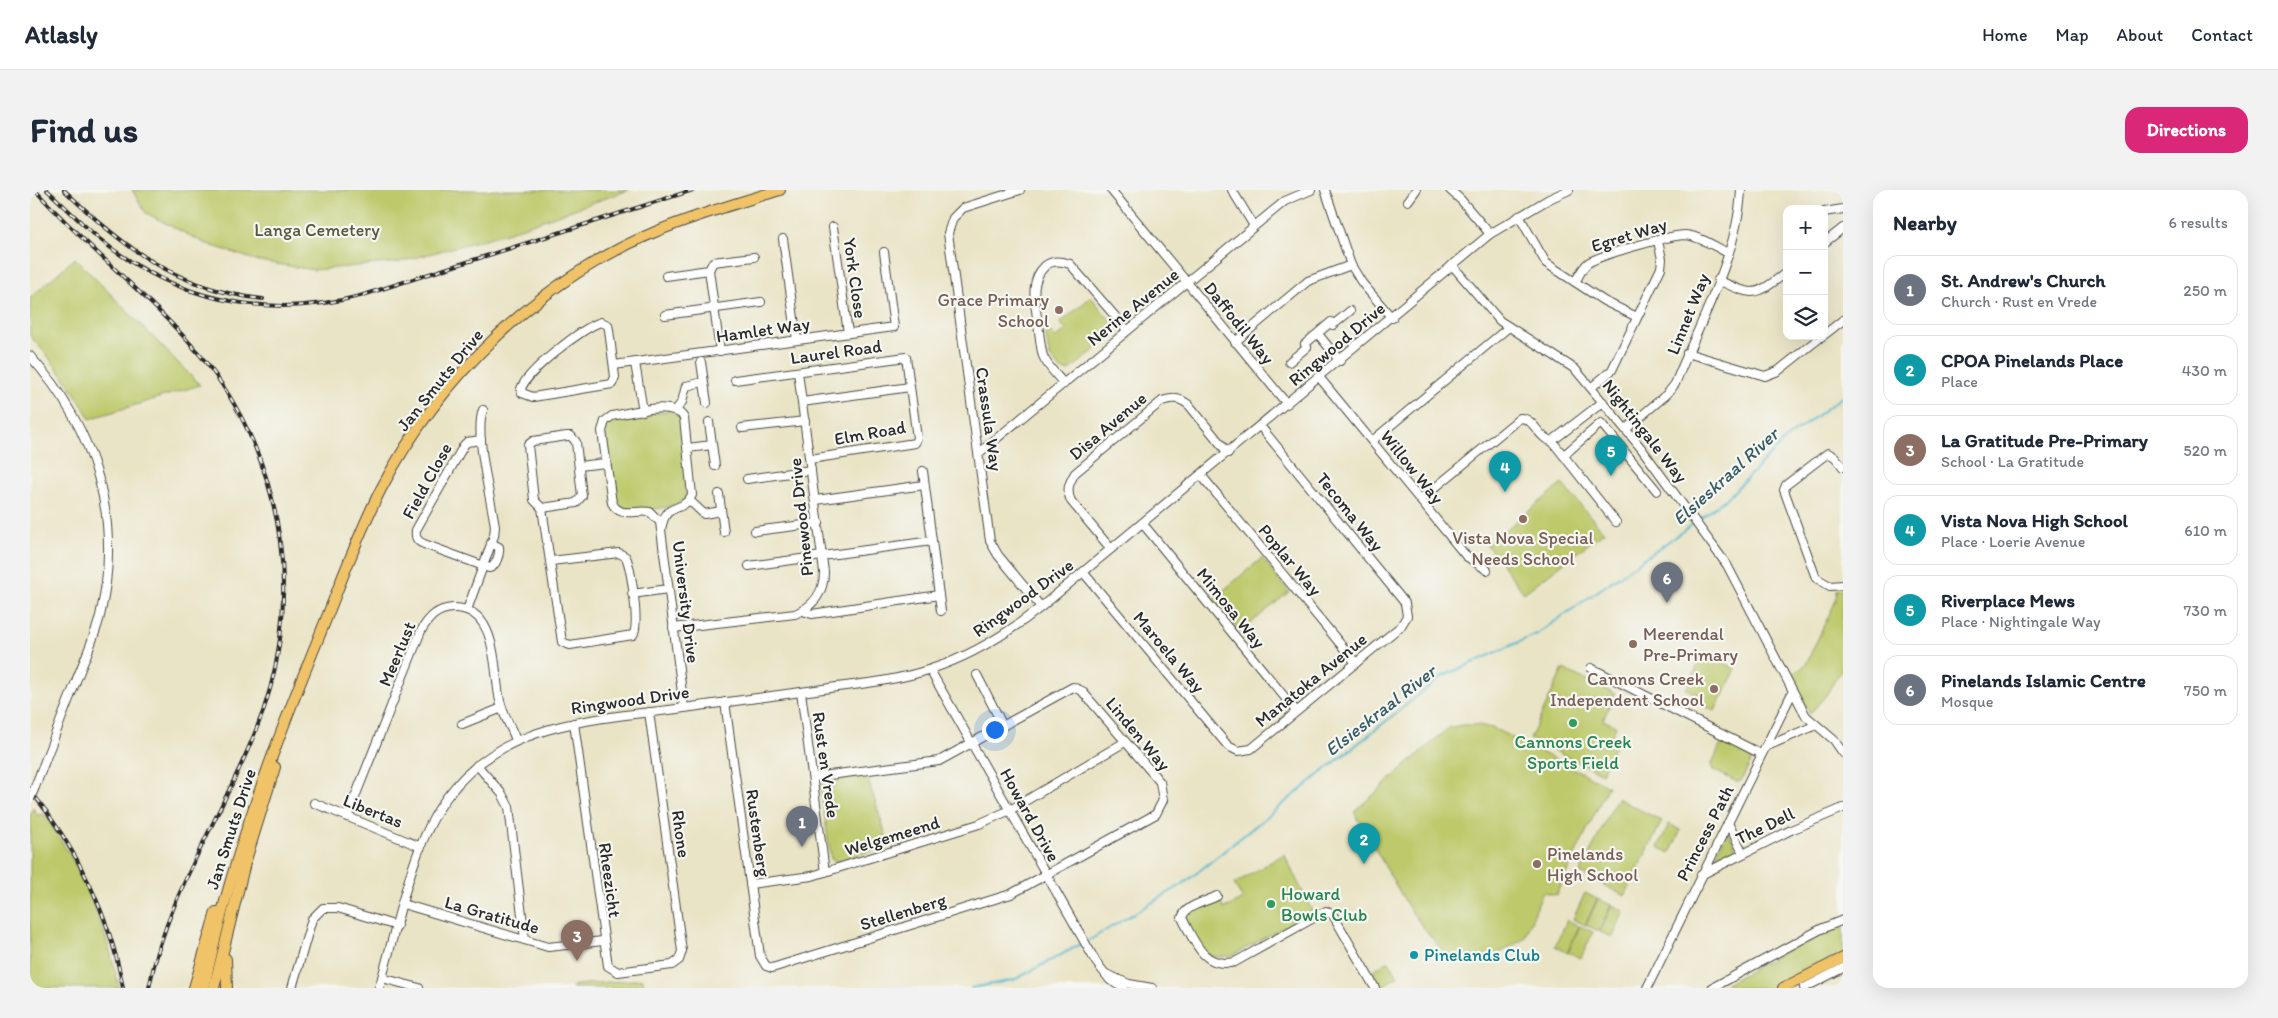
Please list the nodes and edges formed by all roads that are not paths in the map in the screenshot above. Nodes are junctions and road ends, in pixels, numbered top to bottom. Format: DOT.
graph roads {
  1 [pos="780,190"];
  2 [pos="1020,190"];
  3 [pos="1111,190"];
  4 [pos="1232,190"];
  5 [pos="1311,190"];
  6 [pos="1325,190"];
  7 [pos="1416,190"];
  8 [pos="1450,190"];
  9 [pos="1568,190"];
  10 [pos="1742,190"];
  11 [pos="1408,201"];
  12 [pos="1843,209"];
  13 [pos="1828,211"];
  14 [pos="1519,216"];
  15 [pos="1254,226"];
  16 [pos="833,228"];
  17 [pos="1843,228"];
  18 [pos="1490,234"];
  19 [pos="784,239"];
  20 [pos="1828,240"];
  21 [pos="1658,242"];
  22 [pos="884,252"];
  23 [pos="1728,254"];
  24 [pos="754,257"];
  25 [pos="1351,265"];
  26 [pos="1452,265"];
  27 [pos="709,270"];
  28 [pos="1783,275"];
  29 [pos="666,276"];
  30 [pos="1718,280"];
  31 [pos="1575,282"];
  32 [pos="1187,283"];
  33 [pos="761,302"];
  34 [pos="714,308"];
  35 [pos="1350,311"];
  36 [pos="665,315"];
  37 [pos="1637,317"];
  38 [pos="1392,318"];
  39 [pos="1843,320"];
  40 [pos="1509,327"];
  41 [pos="1127,330"];
  42 [pos="1828,331"];
  43 [pos="848,333"];
  44 [pos="1318,334"];
  45 [pos="797,340"];
  46 [pos="1817,340"];
  47 [pos="1235,342"];
  48 [pos="720,351"];
  49 [pos="1687,353"];
  50 [pos="30,356"];
  51 [pos="1340,361"];
  52 [pos="701,362"];
  53 [pos="1289,362"];
  54 [pos="635,363"];
  55 [pos="614,365"];
  56 [pos="798,372"];
  57 [pos="1319,377"];
  58 [pos="735,380"];
  59 [pos="703,382"];
  60 [pos="1064,384"];
  61 [pos="1592,387"];
  62 [pos="911,389"];
  63 [pos="802,402"];
  64 [pos="1603,402"];
  65 [pos="707,403"];
  66 [pos="1287,404"];
  67 [pos="483,410"];
  68 [pos="676,410"];
  69 [pos="643,411"];
  70 [pos="805,421"];
  71 [pos="709,422"];
  72 [pos="1260,426"];
  73 [pos="742,428"];
  74 [pos="1626,429"];
  75 [pos="481,440"];
  76 [pos="1552,441"];
  77 [pos="1372,442"];
  78 [pos="712,445"];
  79 [pos="688,448"];
  80 [pos="979,453"];
  81 [pos="1228,453"];
  82 [pos="1564,455"];
  83 [pos="810,459"];
  84 [pos="605,463"];
  85 [pos="579,466"];
  86 [pos="715,466"];
  87 [pos="1843,467"];
  88 [pos="811,470"];
  89 [pos="922,472"];
  90 [pos="1201,475"];
  91 [pos="747,479"];
  92 [pos="924,485"];
  93 [pos="1657,491"];
  94 [pos="719,494"];
  95 [pos="689,500"];
  96 [pos="816,500"];
  97 [pos="1420,500"];
  98 [pos="542,508"];
  99 [pos="669,510"];
  100 [pos="650,512"];
  101 [pos="721,512"];
  102 [pos="1616,522"];
  103 [pos="819,523"];
  104 [pos="1143,524"];
  105 [pos="661,530"];
  106 [pos="755,530"];
  107 [pos="724,532"];
  108 [pos="932,541"];
  109 [pos="1111,549"];
  110 [pos="823,557"];
  111 [pos="551,561"];
  112 [pos="483,566"];
  113 [pos="749,566"];
  114 [pos="1487,570"];
  115 [pos="1083,572"];
  116 [pos="1839,586"];
  117 [pos="668,589"];
  118 [pos="632,594"];
  119 [pos="939,595"];
  120 [pos="815,602"];
  121 [pos="1041,607"];
  122 [pos="467,610"];
  123 [pos="830,610"];
  124 [pos="803,611"];
  125 [pos="942,611"];
  126 [pos="1405,621"];
  127 [pos="673,628"];
  128 [pos="1356,663"];
  129 [pos="1591,668"];
  130 [pos="930,670"];
  131 [pos="977,675"];
  132 [pos="300,683"];
  133 [pos="801,692"];
  134 [pos="1792,693"];
  135 [pos="725,702"];
  136 [pos="502,708"];
  137 [pos="684,708"];
  138 [pos="1296,711"];
  139 [pos="649,712"];
  140 [pos="574,723"];
  141 [pos="462,724"];
  142 [pos="1002,726"];
  143 [pos="1814,726"];
  144 [pos="516,740"];
  145 [pos="1125,742"];
  146 [pos="972,743"];
  147 [pos="1842,749"];
  148 [pos="1232,750"];
  149 [pos="1763,750"];
  150 [pos="477,765"];
  151 [pos="814,777"];
  152 [pos="30,799"];
  153 [pos="314,803"];
  154 [pos="1843,808"];
  155 [pos="1161,809"];
  156 [pos="1010,810"];
  157 [pos="347,817"];
  158 [pos="1728,823"];
  159 [pos="421,847"];
  160 [pos="1743,853"];
  161 [pos="236,863"];
  162 [pos="825,872"];
  163 [pos="1701,875"];
  164 [pos="1047,876"];
  165 [pos="750,884"];
  166 [pos="1217,896"];
  167 [pos="403,904"];
  168 [pos="1843,920"];
  169 [pos="397,926"];
  170 [pos="227,933"];
  171 [pos="525,940"];
  172 [pos="603,941"];
  173 [pos="1843,958"];
  174 [pos="679,960"];
  175 [pos="766,966"];
  176 [pos="1843,968"];
  177 [pos="1106,974"];
  178 [pos="382,978"];
  179 [pos="1813,986"];
  180 [pos="194,988"];
  181 [pos="204,988"];
  182 [pos="214,988"];
  183 [pos="227,988"];
  184 [pos="292,988"];
  185 [pos="379,988"];
  186 [pos="419,988"];
  187 [pos="1123,988"];
  188 [pos="1148,988"];
  189 [pos="1375,988"];
  190 [pos="1646,988"];
  191 [pos="1712,988"];
  192 [pos="1784,988"];
  193 [pos="1804,988"];
  1 -- 132 [label="main road, Jan Smuts Drive"];
  2 -- 80 [label="street, Crassula Way"];
  3 -- 32 [label="street, Daffodil Way"];
  4 -- 15 [label="street"];
  5 -- 15 [label="street, Nerine Avenue"];
  6 -- 25 [label="street"];
  7 -- 11 [label="street"];
  8 -- 18 [label="street"];
  9 -- 14 [label="street, Ringwood Drive"];
  10 -- 23 [label="street, Linnet Way"];
  12 -- 13 [label="street"];
  14 -- 18 [label="street, Ringwood Drive"];
  14 -- 31 [label="street"];
  15 -- 32 [label="street, Nerine Avenue"];
  16 -- 43 [label="street, York Close"];
  17 -- 20 [label="street"];
  18 -- 26 [label="street, Ringwood Drive"];
  19 -- 45 [label="street"];
  21 -- 23 [label="street, Egret Way"];
  21 -- 31 [label="street, Egret Way"];
  21 -- 37 [label="street"];
  22 -- 43 [label="street, Hamlet Way"];
  23 -- 30 [label="street, Linnet Way"];
  24 -- 27 [label="street"];
  25 -- 38 [label="street"];
  25 -- 47 [label="street"];
  26 -- 38 [label="street, Ringwood Drive"];
  26 -- 40 [label="street, Nightingale Way"];
  27 -- 29 [label="street"];
  27 -- 34 [label="street"];
  28 -- 30 [label="street"];
  30 -- 49 [label="street, Linnet Way"];
  31 -- 37 [label="street"];
  32 -- 41 [label="street, Nerine Avenue"];
  32 -- 47 [label="street, Daffodil Way"];
  33 -- 34 [label="street"];
  34 -- 36 [label="street"];
  34 -- 48 [label="street"];
  35 -- 44 [label="street"];
  37 -- 61 [label="street"];
  38 -- 51 [label="street, Ringwood Drive"];
  39 -- 42 [label="street"];
  40 -- 61 [label="street, Nightingale Way"];
  40 -- 77 [label="street"];
  41 -- 60 [label="street, Nerine Avenue"];
  41 -- 60 [label="street"];
  43 -- 45 [label="street, Hamlet Way"];
  44 -- 51 [label="street"];
  44 -- 53 [label="street"];
  45 -- 48 [label="street, Hamlet Way"];
  46 -- 49 [label="street"];
  47 -- 66 [label="street, Daffodil Way"];
  48 -- 54 [label="street, Hamlet Way"];
  49 -- 74 [label="street, Linnet Way"];
  50 -- 152 [label="street, bridge"];
  51 -- 57 [label="street, Ringwood Drive"];
  52 -- 59 [label="street"];
  54 -- 55 [label="street, Hamlet Way"];
  54 -- 69 [label="street"];
  55 -- 55 [label="street"];
  56 -- 58 [label="street, Laurel Road"];
  56 -- 62 [label="street, Laurel Road"];
  56 -- 63 [label="street, Pinewood Drive"];
  57 -- 66 [label="street, Ringwood Drive"];
  57 -- 77 [label="street, Willow Way"];
  59 -- 65 [label="street"];
  59 -- 68 [label="street"];
  60 -- 80 [label="street, Nerine Avenue"];
  61 -- 64 [label="street, Nightingale Way"];
  62 -- 63 [label="street"];
  62 -- 83 [label="street, Elm Road"];
  63 -- 70 [label="street, Pinewood Drive"];
  64 -- 74 [label="street, Nightingale Way"];
  64 -- 76 [label="street"];
  66 -- 72 [label="street, Ringwood Drive"];
  67 -- 75 [label="street, Field Close"];
  68 -- 69 [label="street"];
  68 -- 79 [label="street"];
  69 -- 84 [label="street"];
  70 -- 73 [label="street"];
  70 -- 83 [label="street, Pinewood Drive"];
  71 -- 78 [label="street"];
  72 -- 81 [label="street, Ringwood Drive"];
  72 -- 126 [label="street, Tecoma Way"];
  74 -- 134 [label="street, Nightingale Way"];
  75 -- 112 [label="street, Field Close"];
  75 -- 112 [label="street, Field Close"];
  76 -- 82 [label="street"];
  76 -- 97 [label="street"];
  77 -- 97 [label="street, Willow Way"];
  78 -- 79 [label="street"];
  78 -- 86 [label="street"];
  79 -- 95 [label="street"];
  80 -- 121 [label="street, Crassula Way"];
  81 -- 90 [label="street, Ringwood Drive"];
  81 -- 109 [label="street, Disa Avenue"];
  82 -- 93 [label="street"];
  82 -- 102 [label="street"];
  83 -- 88 [label="street, Pinewood Drive"];
  84 -- 85 [label="street"];
  84 -- 100 [label="street"];
  85 -- 98 [label="street"];
  85 -- 98 [label="street"];
  87 -- 116 [label="street"];
  88 -- 91 [label="street"];
  88 -- 96 [label="street, Pinewood Drive"];
  89 -- 92 [label="street"];
  90 -- 104 [label="street, Ringwood Drive"];
  90 -- 128 [label="street, Poplar Way"];
  92 -- 96 [label="street"];
  92 -- 108 [label="street"];
  94 -- 101 [label="street"];
  95 -- 99 [label="street"];
  95 -- 101 [label="street"];
  96 -- 103 [label="street, Pinewood Drive"];
  97 -- 114 [label="street, Willow Way"];
  98 -- 111 [label="street"];
  99 -- 100 [label="street"];
  99 -- 105 [label="street, University Drive"];
  100 -- 105 [label="street, University Drive"];
  101 -- 107 [label="street"];
  103 -- 106 [label="street"];
  103 -- 110 [label="street, Pinewood Drive"];
  104 -- 109 [label="street, Ringwood Drive"];
  104 -- 138 [label="street, Mimosa Way"];
  105 -- 117 [label="street, University Drive"];
  108 -- 110 [label="street"];
  108 -- 119 [label="street"];
  109 -- 115 [label="street, Ringwood Drive"];
  110 -- 113 [label="street"];
  110 -- 120 [label="street, Pinewood Drive"];
  111 -- 118 [label="street"];
  111 -- 118 [label="street"];
  112 -- 122 [label="street, Field Close"];
  115 -- 121 [label="street, Ringwood Drive"];
  115 -- 148 [label="street, Maroela Way"];
  117 -- 118 [label="street"];
  117 -- 127 [label="street, University Drive"];
  119 -- 123 [label="street"];
  119 -- 125 [label="street"];
  120 -- 123 [label="street"];
  120 -- 124 [label="street"];
  121 -- 130 [label="street, Ringwood Drive"];
  122 -- 136 [label="street"];
  122 -- 157 [label="street, Meerlust"];
  123 -- 124 [label="street"];
  124 -- 127 [label="street"];
  126 -- 128 [label="street, Manatoka Avenue"];
  127 -- 137 [label="street, University Drive"];
  128 -- 138 [label="street, Manatoka Avenue"];
  129 -- 149 [label="street"];
  130 -- 133 [label="street, Ringwood Drive"];
  130 -- 146 [label="street, Howard Drive"];
  131 -- 142 [label="street"];
  132 -- 161 [label="main road, Jan Smuts Drive"];
  132 -- 170 [label="main road, Jan Smuts Drive"];
  133 -- 135 [label="street, Ringwood Drive"];
  133 -- 151 [label="street, Rust en Vrede"];
  134 -- 143 [label="street, Nightingale Way"];
  134 -- 149 [label="street, Princess Path"];
  135 -- 137 [label="street, Ringwood Drive"];
  135 -- 165 [label="street, Rustenberg"];
  136 -- 141 [label="street"];
  136 -- 144 [label="street"];
  137 -- 139 [label="street, Ringwood Drive"];
  138 -- 148 [label="street, Manatoka Avenue"];
  139 -- 140 [label="street, Ringwood Drive"];
  139 -- 174 [label="street, Rhone"];
  140 -- 144 [label="street, Ringwood Drive"];
  140 -- 172 [label="street, Rheezicht"];
  142 -- 145 [label="street, Linden Way"];
  142 -- 146 [label="street"];
  143 -- 147 [label="street, Nightingale Way"];
  143 -- 149 [label="street"];
  144 -- 150 [label="street, Ringwood Drive"];
  145 -- 155 [label="street, Linden Way"];
  145 -- 156 [label="street, Welgemeend"];
  146 -- 151 [label="street"];
  146 -- 156 [label="street, Howard Drive"];
  149 -- 158 [label="street, Princess Path"];
  150 -- 159 [label="street, Ringwood Drive"];
  150 -- 171 [label="street"];
  151 -- 162 [label="street, Rust en Vrede"];
  153 -- 157 [label="street, Libertas"];
  154 -- 160 [label="street, The Dell"];
  155 -- 164 [label="street, Stellenberg"];
  156 -- 162 [label="street, Welgemeend"];
  156 -- 164 [label="street, Howard Drive"];
  157 -- 159 [label="street, Libertas"];
  158 -- 160 [label="street"];
  158 -- 163 [label="street, Princess Path"];
  159 -- 167 [label="street, Ringwood Drive"];
  160 -- 163 [label="street, The Dell"];
  161 -- 180 [label="main road"];
  161 -- 181 [label="main road, Jan Smuts Drive"];
  162 -- 165 [label="street, Welgemeend"];
  163 -- 190 [label="street, Princess Path"];
  164 -- 175 [label="street, Stellenberg"];
  164 -- 177 [label="street, Howard Drive"];
  165 -- 175 [label="street, Rustenberg"];
  166 -- 189 [label="street"];
  167 -- 169 [label="street, Ringwood Drive"];
  167 -- 171 [label="street, La Gratitude"];
  168 -- 191 [label="street"];
  169 -- 178 [label="street, Ringwood Drive"];
  169 -- 184 [label="street"];
  170 -- 182 [label="main road, Jan Smuts Drive"];
  170 -- 183 [label="main road"];
  171 -- 172 [label="street, La Gratitude"];
  172 -- 174 [label="street, Rheezicht"];
  173 -- 192 [label="main road"];
  176 -- 179 [label="street"];
  177 -- 187 [label="street, Howard Drive"];
  177 -- 188 [label="street"];
  178 -- 185 [label="street, Ringwood Drive"];
  178 -- 186 [label="street"];
  179 -- 193 [label="street"];
}
